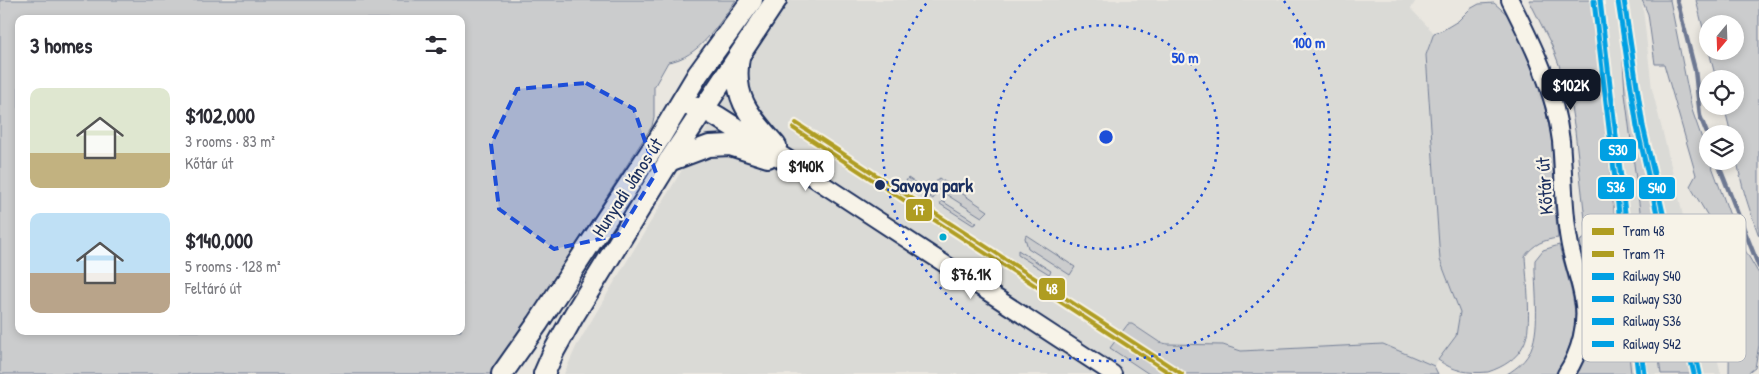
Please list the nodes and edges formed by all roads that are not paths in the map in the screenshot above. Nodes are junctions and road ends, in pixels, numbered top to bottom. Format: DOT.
graph roads {
  1 [pos="752,0"];
  2 [pos="776,0"];
  3 [pos="1510,0"];
  4 [pos="740,55"];
  5 [pos="704,109"];
  6 [pos="674,113"];
  7 [pos="669,161"];
  8 [pos="792,164"];
  9 [pos="1582,295"];
  10 [pos="538,323"];
  11 [pos="1582,336"];
  12 [pos="502,374"];
  13 [pos="514,374"];
  14 [pos="544,374"];
  15 [pos="1113,374"];
  16 [pos="1566,374"];
  1 -- 6 [label="main road, Hunyadi János út"];
  2 -- 4 [label="main road, Hunyadi János út"];
  3 -- 9 [label="street, Kőtár út"];
  4 -- 5 [label="main road, Hunyadi János út"];
  4 -- 8 [label="main road"];
  5 -- 6 [label="main road"];
  5 -- 7 [label="main road, Hunyadi János út"];
  5 -- 8 [label="main road"];
  6 -- 10 [label="main road, Hunyadi János út"];
  7 -- 8 [label="main road"];
  7 -- 14 [label="main road, Hunyadi János út"];
  8 -- 15 [label="street"];
  10 -- 12 [label="main road, Hunyadi János út"];
  10 -- 13 [label="main road"];
  11 -- 16 [label="street, Kőtár út"];
}
